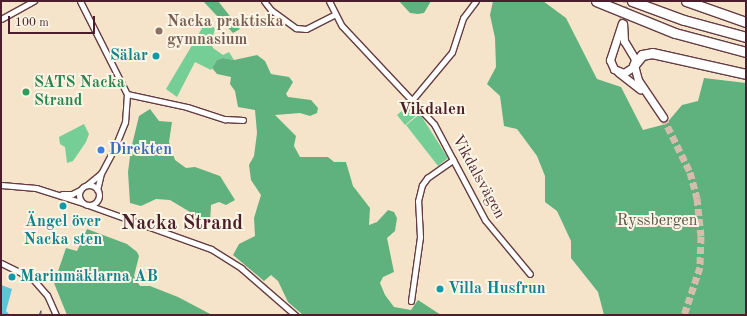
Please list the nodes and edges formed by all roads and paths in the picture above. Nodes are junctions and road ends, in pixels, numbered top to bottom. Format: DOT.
graph roads {
  1 [pos="34,1"];
  2 [pos="80,1"];
  3 [pos="264,1"];
  4 [pos="329,1"];
  5 [pos="476,1"];
  6 [pos="596,1"];
  7 [pos="632,1"];
  8 [pos="686,1"];
  9 [pos="334,15"];
  10 [pos="1,19"];
  11 [pos="746,22"];
  12 [pos="746,37"];
  13 [pos="746,52"];
  14 [pos="634,65"];
  15 [pos="616,71"];
  16 [pos="746,74"];
  17 [pos="127,94"];
  18 [pos="648,97"];
  19 [pos="413,99"];
  20 [pos="663,117"];
  21 [pos="242,120"];
  22 [pos="453,160"];
  23 [pos="101,173"];
  24 [pos="1,184"];
  25 [pos="86,185"];
  26 [pos="80,190"];
  27 [pos="97,190"];
  28 [pos="56,194"];
  29 [pos="98,198"];
  30 [pos="85,204"];
  31 [pos="107,212"];
  32 [pos="1,263"];
  33 [pos="530,274"];
  34 [pos="411,301"];
  35 [pos="56,315"];
  36 [pos="295,315"];
  1 -- 10 [label="street"];
  2 -- 17 [label="street"];
  3 -- 9 [label="street"];
  4 -- 9 [label="street, Vikdalsvägen"];
  5 -- 19 [label="street"];
  6 -- 13 [label="highway"];
  7 -- 12 [label="highway"];
  8 -- 11 [label="highway"];
  9 -- 19 [label="street, Vikdalsvägen"];
  14 -- 15 [label="street"];
  14 -- 15 [label="street"];
  14 -- 16 [label="highway"];
  14 -- 18 [label="street"];
  15 -- 18 [label="street"];
  17 -- 21 [label="street"];
  17 -- 23 [label="street"];
  18 -- 20 [label="street"];
  19 -- 22 [label="street, Vikdalsvägen"];
  22 -- 33 [label="street, Vikdalsvägen"];
  22 -- 34 [label="street"];
  23 -- 25 [label="street"];
  23 -- 27 [label="street"];
  24 -- 28 [label="street"];
  25 -- 26 [label="street"];
  25 -- 27 [label="street"];
  26 -- 28 [label="street"];
  26 -- 30 [label="street"];
  27 -- 29 [label="street"];
  28 -- 30 [label="street"];
  29 -- 30 [label="street"];
  29 -- 31 [label="street"];
  30 -- 31 [label="street"];
  31 -- 36 [label="street"];
  32 -- 35 [label="street"];
}
